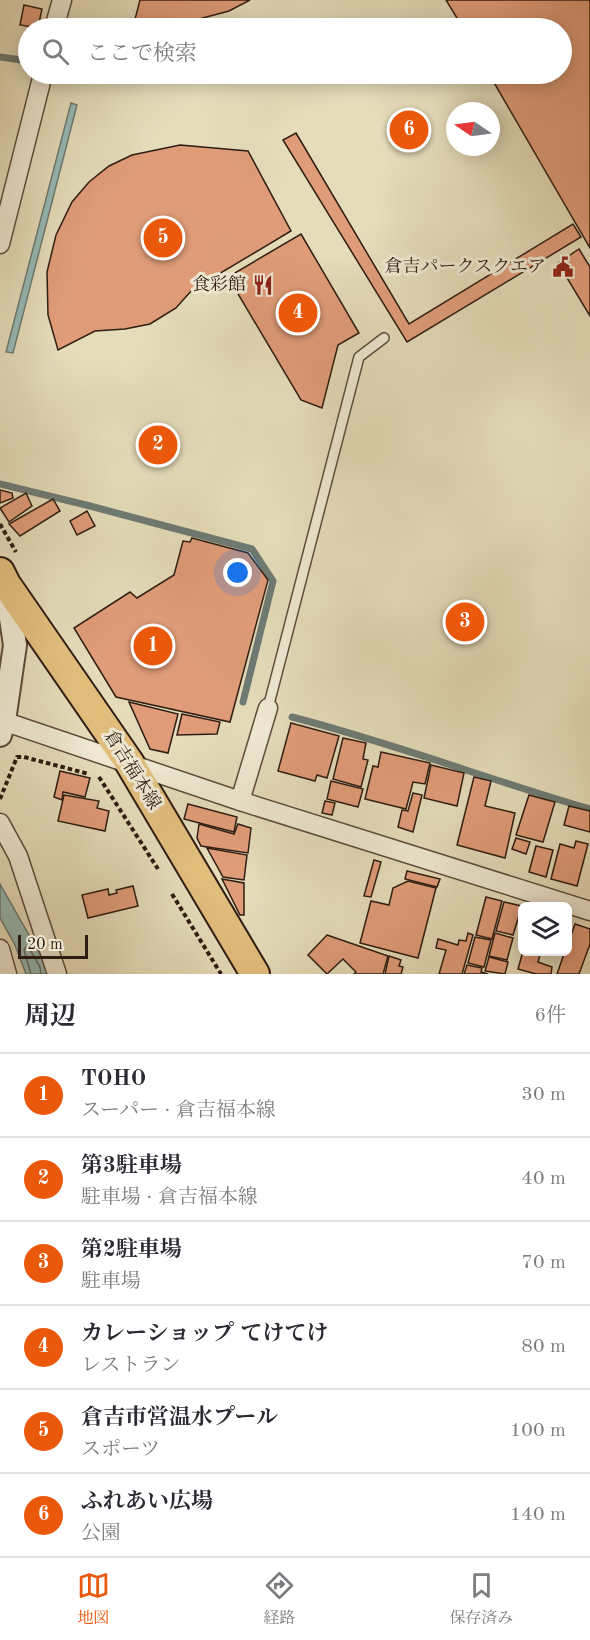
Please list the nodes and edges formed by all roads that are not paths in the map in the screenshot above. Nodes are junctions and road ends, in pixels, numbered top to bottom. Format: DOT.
graph roads {
  1 [pos="62,0"];
  2 [pos="57,18"];
  3 [pos="40,84"];
  4 [pos="0,244"];
  5 [pos="384,338"];
  6 [pos="3,578"];
  7 [pos="268,708"];
  8 [pos="1,725"];
  9 [pos="129,762"];
  10 [pos="240,801"];
  11 [pos="0,823"];
  12 [pos="590,911"];
  13 [pos="0,950"];
  14 [pos="7,974"];
  15 [pos="57,974"];
  16 [pos="255,974"];
  1 -- 2 [label="street"];
  3 -- 4 [label="street"];
  5 -- 7 [label="lane"];
  6 -- 8 [label="street"];
  6 -- 9 [label="main road, 倉吉福本線"];
  7 -- 10 [label="street"];
  8 -- 9 [label="street"];
  9 -- 10 [label="street"];
  9 -- 16 [label="main road, 倉吉福本線"];
  10 -- 12 [label="street"];
  11 -- 15 [label="street"];
  13 -- 14 [label="street"];
}
